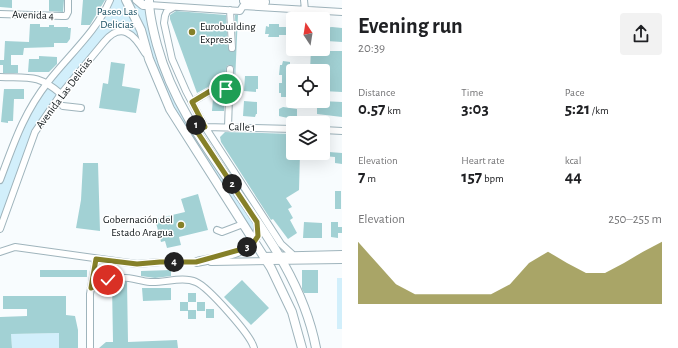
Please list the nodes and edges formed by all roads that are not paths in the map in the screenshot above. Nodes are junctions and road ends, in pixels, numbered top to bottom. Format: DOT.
graph roads {
  1 [pos="68,0"];
  2 [pos="110,0"];
  3 [pos="126,0"];
  4 [pos="136,0"];
  5 [pos="304,0"];
  6 [pos="149,2"];
  7 [pos="243,2"];
  8 [pos="266,2"];
  9 [pos="174,6"];
  10 [pos="230,10"];
  11 [pos="305,10"];
  12 [pos="342,12"];
  13 [pos="0,14"];
  14 [pos="232,48"];
  15 [pos="149,58"];
  16 [pos="230,69"];
  17 [pos="0,77"];
  18 [pos="48,82"];
  19 [pos="226,89"];
  20 [pos="61,94"];
  21 [pos="192,102"];
  22 [pos="63,106"];
  23 [pos="81,108"];
  24 [pos="192,124"];
  25 [pos="205,127"];
  26 [pos="228,127"];
  27 [pos="286,129"];
  28 [pos="330,130"];
  29 [pos="342,131"];
  30 [pos="0,180"];
  31 [pos="257,222"];
  32 [pos="243,224"];
  33 [pos="0,229"];
  34 [pos="217,230"];
  35 [pos="254,242"];
  36 [pos="0,252"];
  37 [pos="292,254"];
  38 [pos="342,254"];
  39 [pos="265,258"];
  40 [pos="280,258"];
  41 [pos="96,259"];
  42 [pos="342,260"];
  43 [pos="196,262"];
  44 [pos="91,288"];
  45 [pos="90,348"];
  46 [pos="254,348"];
  47 [pos="302,348"];
  48 [pos="316,348"];
  1 -- 13 [label="street, Avenida 4"];
  2 -- 18 [label="street, Avenida Las Delicias"];
  3 -- 15 [label="main road, Avenida Las Delicias"];
  4 -- 6 [label="main road"];
  5 -- 11 [label="street"];
  6 -- 9 [label="street"];
  6 -- 24 [label="main road"];
  7 -- 8 [label="street"];
  7 -- 10 [label="street"];
  7 -- 11 [label="street"];
  9 -- 10 [label="street"];
  9 -- 21 [label="street"];
  10 -- 14 [label="street"];
  11 -- 12 [label="street"];
  15 -- 20 [label="street, Avenida Las Delicias"];
  15 -- 32 [label="main road, Avenida Las Delicias"];
  16 -- 26 [label="street"];
  17 -- 18 [label="street"];
  18 -- 20 [label="street"];
  18 -- 30 [label="street, Avenida Las Delicias"];
  19 -- 21 [label="street"];
  20 -- 33 [label="street, Avenida Las Delicias"];
  21 -- 25 [label="street"];
  22 -- 23 [label="street"];
  24 -- 25 [label="street, Calle 1"];
  24 -- 31 [label="main road"];
  25 -- 26 [label="street, Calle 1"];
  25 -- 37 [label="street"];
  26 -- 27 [label="street, Calle 1"];
  28 -- 29 [label="street"];
  31 -- 35 [label="main road"];
  31 -- 40 [label="main road"];
  32 -- 34 [label="street"];
  32 -- 35 [label="main road, Avenida Las Delicias"];
  35 -- 39 [label="main road, Avenida Las Delicias"];
  35 -- 43 [label="main road"];
  36 -- 41 [label="street"];
  37 -- 38 [label="street"];
  37 -- 40 [label="street"];
  39 -- 40 [label="street"];
  39 -- 43 [label="street"];
  39 -- 47 [label="main road, Avenida Las Delicias"];
  40 -- 42 [label="street"];
  40 -- 48 [label="main road"];
  41 -- 43 [label="street"];
  41 -- 44 [label="street"];
  44 -- 45 [label="street"];
  44 -- 46 [label="street"];
}
